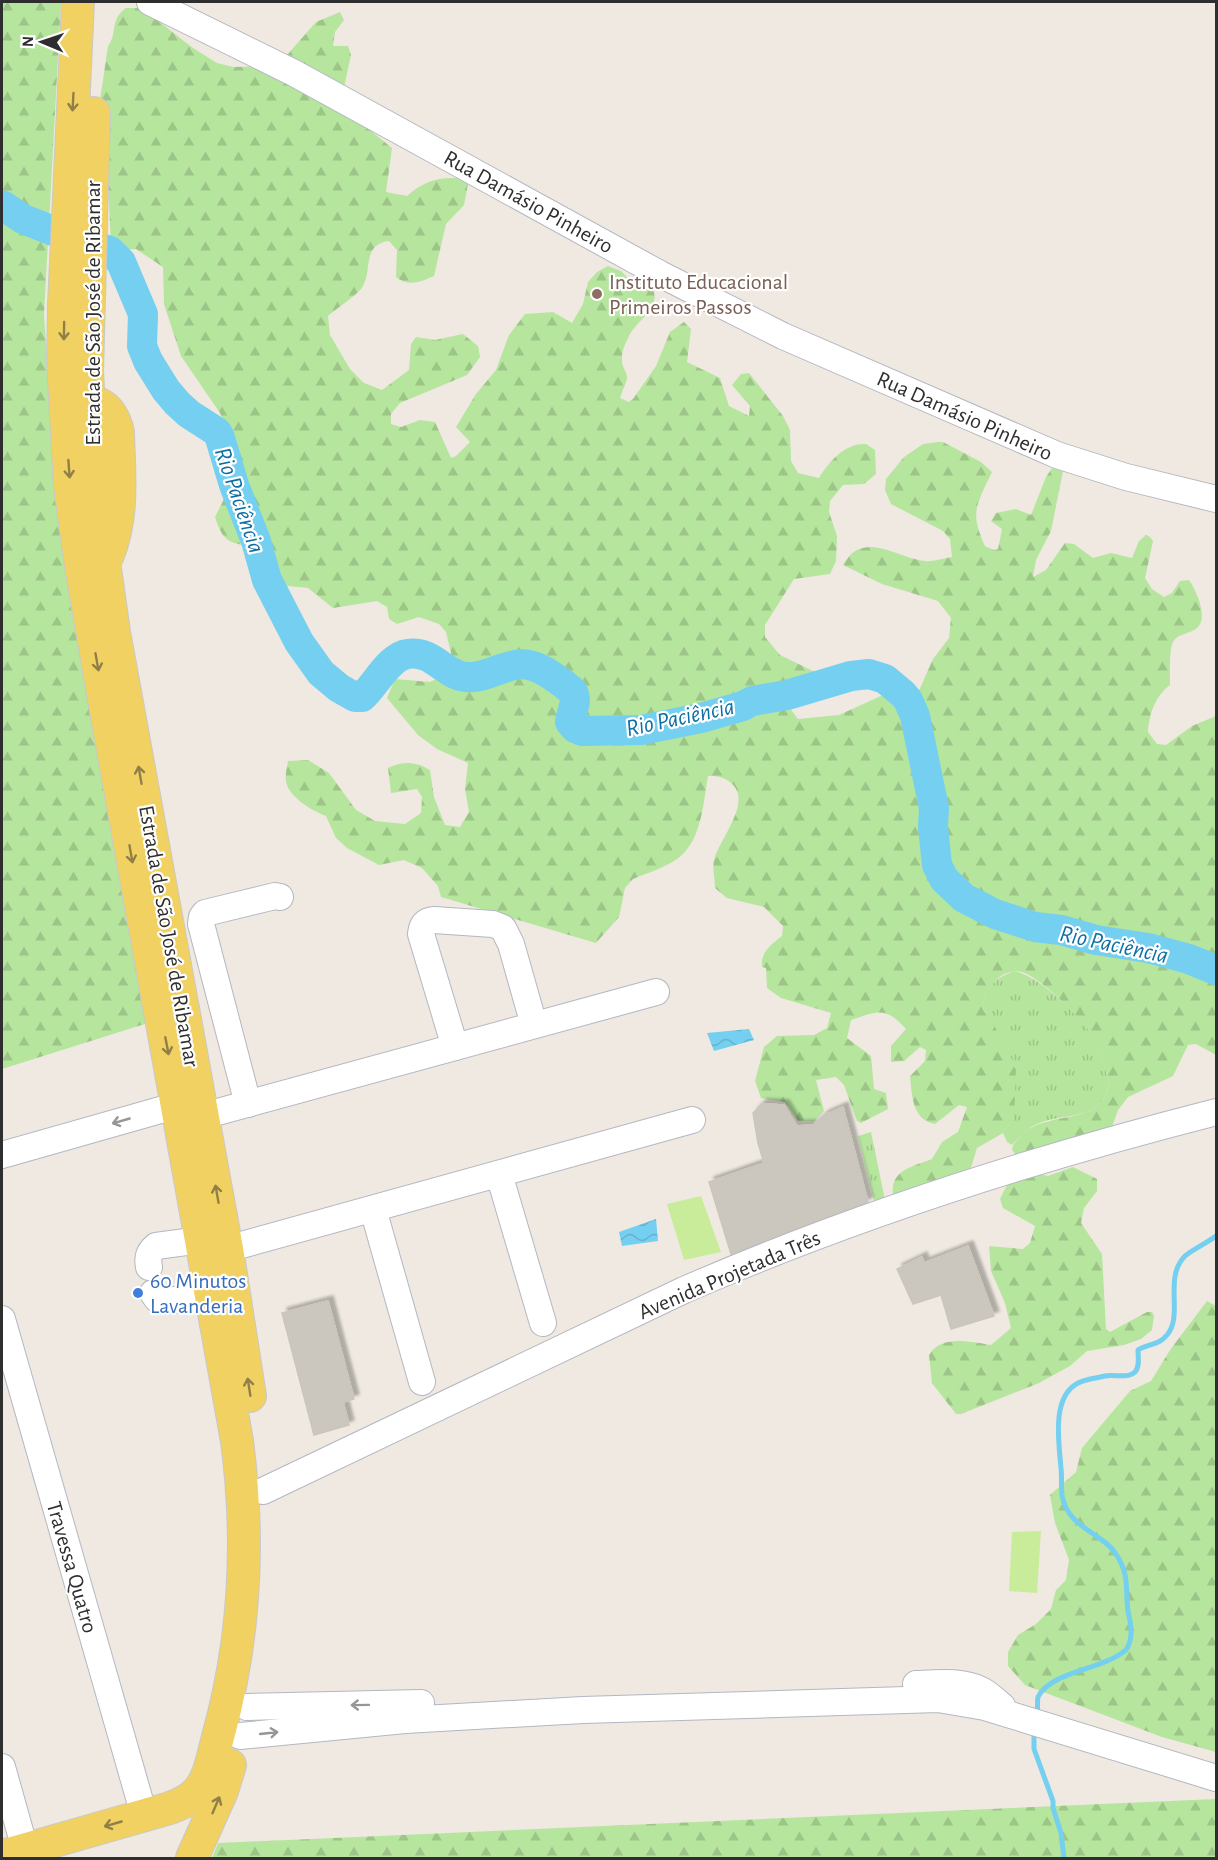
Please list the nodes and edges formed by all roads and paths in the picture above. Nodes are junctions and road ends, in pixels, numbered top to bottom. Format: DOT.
graph roads {
  1 [pos="78,2"];
  2 [pos="98,2"];
  3 [pos="150,2"];
  4 [pos="79,215"];
  5 [pos="77,406"];
  6 [pos="1216,499"];
  7 [pos="280,897"];
  8 [pos="656,992"];
  9 [pos="534,1025"];
  10 [pos="455,1047"];
  11 [pos="248,1104"];
  12 [pos="190,1110"];
  13 [pos="1216,1112"];
  14 [pos="692,1120"];
  15 [pos="2,1155"];
  16 [pos="499,1174"];
  17 [pos="373,1209"];
  18 [pos="214,1244"];
  19 [pos="149,1267"];
  20 [pos="153,1293"];
  21 [pos="212,1297"];
  22 [pos="2,1319"];
  23 [pos="543,1323"];
  24 [pos="422,1382"];
  25 [pos="263,1491"];
  26 [pos="243,1722"];
  27 [pos="2,1767"];
  28 [pos="1216,1778"];
  29 [pos="157,1812"];
  30 [pos="13,1852"];
  31 [pos="173,1858"];
  32 [pos="192,1858"];
  1 -- 4 [label="main road, Estrada de São José de Ribamar, one-way"];
  2 -- 4 [label="main road, Estrada de São José de Ribamar"];
  3 -- 6 [label="street, Rua Damásio Pinheiro"];
  4 -- 5 [label="main road, Estrada de São José de Ribamar"];
  5 -- 12 [label="main road, Estrada de São José de Ribamar, one-way"];
  12 -- 5 [label="main road, Estrada de São José de Ribamar, one-way"];
  7 -- 11 [label="street"];
  8 -- 9 [label="street"];
  9 -- 10 [label="street"];
  9 -- 10 [label="street"];
  10 -- 11 [label="street"];
  11 -- 12 [label="street"];
  12 -- 15 [label="street, one-way"];
  12 -- 18 [label="main road, Estrada de São José de Ribamar"];
  13 -- 25 [label="street, Avenida Projetada Três"];
  14 -- 16 [label="street"];
  16 -- 17 [label="street"];
  16 -- 23 [label="street"];
  17 -- 18 [label="street"];
  17 -- 24 [label="street"];
  18 -- 19 [label="street"];
  18 -- 21 [label="main road, Estrada de São José de Ribamar"];
  25 -- 18 [label="main road, Estrada de São José de Ribamar, one-way"];
  20 -- 21 [label="street"];
  21 -- 29 [label="main road, Estrada de São José de Ribamar"];
  22 -- 29 [label="street, Travessa Quatro"];
  25 -- 26 [label="main road, Estrada de São José de Ribamar"];
  26 -- 28 [label="street"];
  32 -- 26 [label="main road, Estrada de São José de Ribamar, one-way"];
  27 -- 30 [label="street"];
  29 -- 30 [label="main road, Estrada de São José de Ribamar, one-way"];
  29 -- 31 [label="main road"];
}
